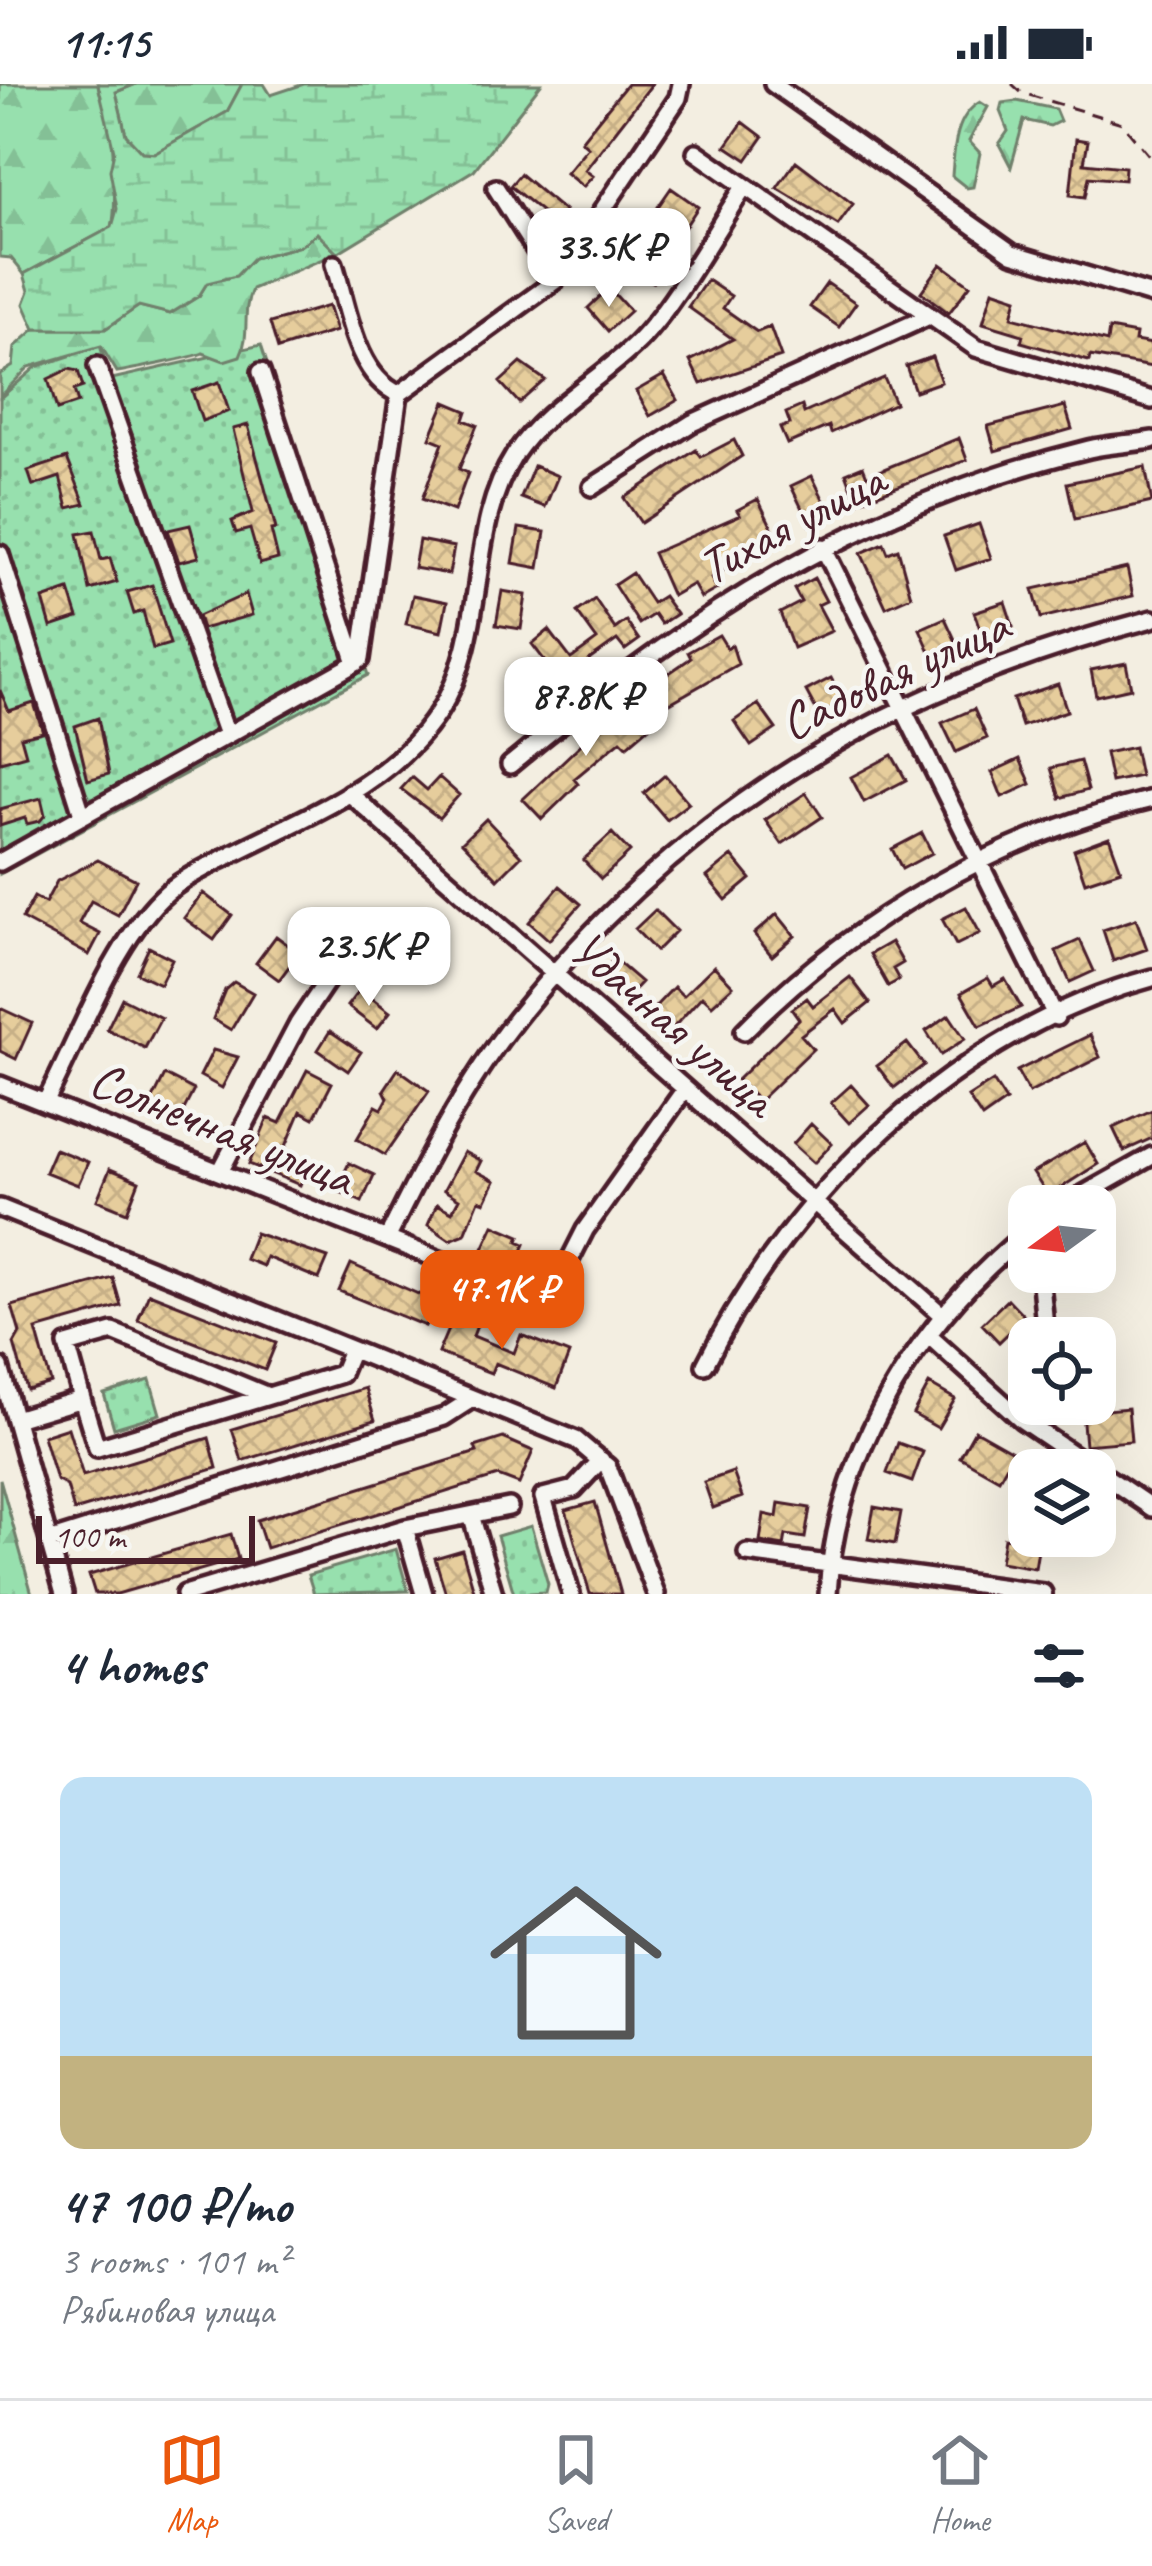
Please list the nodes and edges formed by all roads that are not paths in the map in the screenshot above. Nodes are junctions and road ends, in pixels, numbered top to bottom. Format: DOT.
graph roads {
  1 [pos="680,84"];
  2 [pos="773,84"];
  3 [pos="696,152"];
  4 [pos="744,187"];
  5 [pos="496,188"];
  6 [pos="334,264"];
  7 [pos="555,281"];
  8 [pos="1152,295"];
  9 [pos="925,318"];
  10 [pos="97,366"];
  11 [pos="261,372"];
  12 [pos="399,394"];
  13 [pos="1152,400"];
  14 [pos="1152,440"];
  15 [pos="592,487"];
  16 [pos="823,547"];
  17 [pos="0,554"];
  18 [pos="1152,619"];
  19 [pos="356,663"];
  20 [pos="901,705"];
  21 [pos="226,732"];
  22 [pos="510,765"];
  23 [pos="349,793"];
  24 [pos="1152,800"];
  25 [pos="82,814"];
  26 [pos="0,862"];
  27 [pos="978,862"];
  28 [pos="341,961"];
  29 [pos="555,976"];
  30 [pos="1152,978"];
  31 [pos="1056,1017"];
  32 [pos="744,1030"];
  33 [pos="0,1085"];
  34 [pos="685,1089"];
  35 [pos="46,1103"];
  36 [pos="1152,1156"];
  37 [pos="220,1172"];
  38 [pos="1101,1185"];
  39 [pos="812,1200"];
  40 [pos="0,1208"];
  41 [pos="387,1239"];
  42 [pos="1008,1251"];
  43 [pos="942,1315"];
  44 [pos="928,1335"];
  45 [pos="351,1350"];
  46 [pos="705,1365"];
  47 [pos="0,1367"];
  48 [pos="268,1396"];
  49 [pos="82,1399"];
  50 [pos="472,1399"];
  51 [pos="15,1419"];
  52 [pos="601,1460"];
  53 [pos="509,1507"];
  54 [pos="1152,1508"];
  55 [pos="472,1517"];
  56 [pos="405,1528"];
  57 [pos="49,1541"];
  58 [pos="747,1553"];
  59 [pos="830,1563"];
  60 [pos="196,1592"];
  61 [pos="1043,1593"];
  62 [pos="64,1594"];
  63 [pos="424,1594"];
  64 [pos="494,1594"];
  65 [pos="571,1594"];
  66 [pos="656,1594"];
  67 [pos="828,1594"];
  1 -- 7 [label="street"];
  2 -- 8 [label="street"];
  3 -- 4 [label="street"];
  4 -- 9 [label="street"];
  4 -- 23 [label="street"];
  5 -- 7 [label="street"];
  6 -- 12 [label="street"];
  7 -- 12 [label="street"];
  9 -- 13 [label="street"];
  9 -- 15 [label="street"];
  10 -- 21 [label="street"];
  11 -- 19 [label="street"];
  12 -- 19 [label="street"];
  14 -- 16 [label="street, Тихая улица"];
  16 -- 20 [label="street"];
  16 -- 22 [label="street, Тихая улица"];
  17 -- 25 [label="street"];
  18 -- 20 [label="street, Садовая улица"];
  19 -- 21 [label="street"];
  20 -- 27 [label="street"];
  20 -- 29 [label="street, Садовая улица"];
  21 -- 25 [label="street"];
  23 -- 29 [label="street, Удачная улица"];
  23 -- 35 [label="street"];
  24 -- 27 [label="street"];
  25 -- 26 [label="street"];
  27 -- 31 [label="street"];
  27 -- 32 [label="street"];
  28 -- 37 [label="street"];
  29 -- 34 [label="street, Удачная улица"];
  29 -- 41 [label="street, Садовая улица"];
  30 -- 31 [label="street"];
  31 -- 39 [label="street"];
  33 -- 35 [label="street, Солнечная улица"];
  34 -- 39 [label="street, Удачная улица"];
  34 -- 41 [label="street, Солнечная улица"];
  35 -- 37 [label="street, Солнечная улица"];
  36 -- 38 [label="street"];
  37 -- 41 [label="street, Солнечная улица"];
  39 -- 43 [label="street, Удачная улица"];
  39 -- 46 [label="street"];
  40 -- 45 [label="street"];
  42 -- 43 [label="street"];
  43 -- 44 [label="street"];
  44 -- 54 [label="street"];
  44 -- 59 [label="street"];
  45 -- 48 [label="street"];
  45 -- 50 [label="street"];
  47 -- 51 [label="street"];
  48 -- 49 [label="street"];
  48 -- 49 [label="street"];
  49 -- 51 [label="street"];
  50 -- 52 [label="street"];
  50 -- 57 [label="street"];
  51 -- 57 [label="street"];
  52 -- 65 [label="street"];
  52 -- 66 [label="street"];
  53 -- 55 [label="street"];
  55 -- 56 [label="street"];
  55 -- 64 [label="street"];
  56 -- 60 [label="street"];
  56 -- 63 [label="street"];
  57 -- 62 [label="street"];
  58 -- 59 [label="street"];
  59 -- 61 [label="street"];
  59 -- 67 [label="street"];
}
